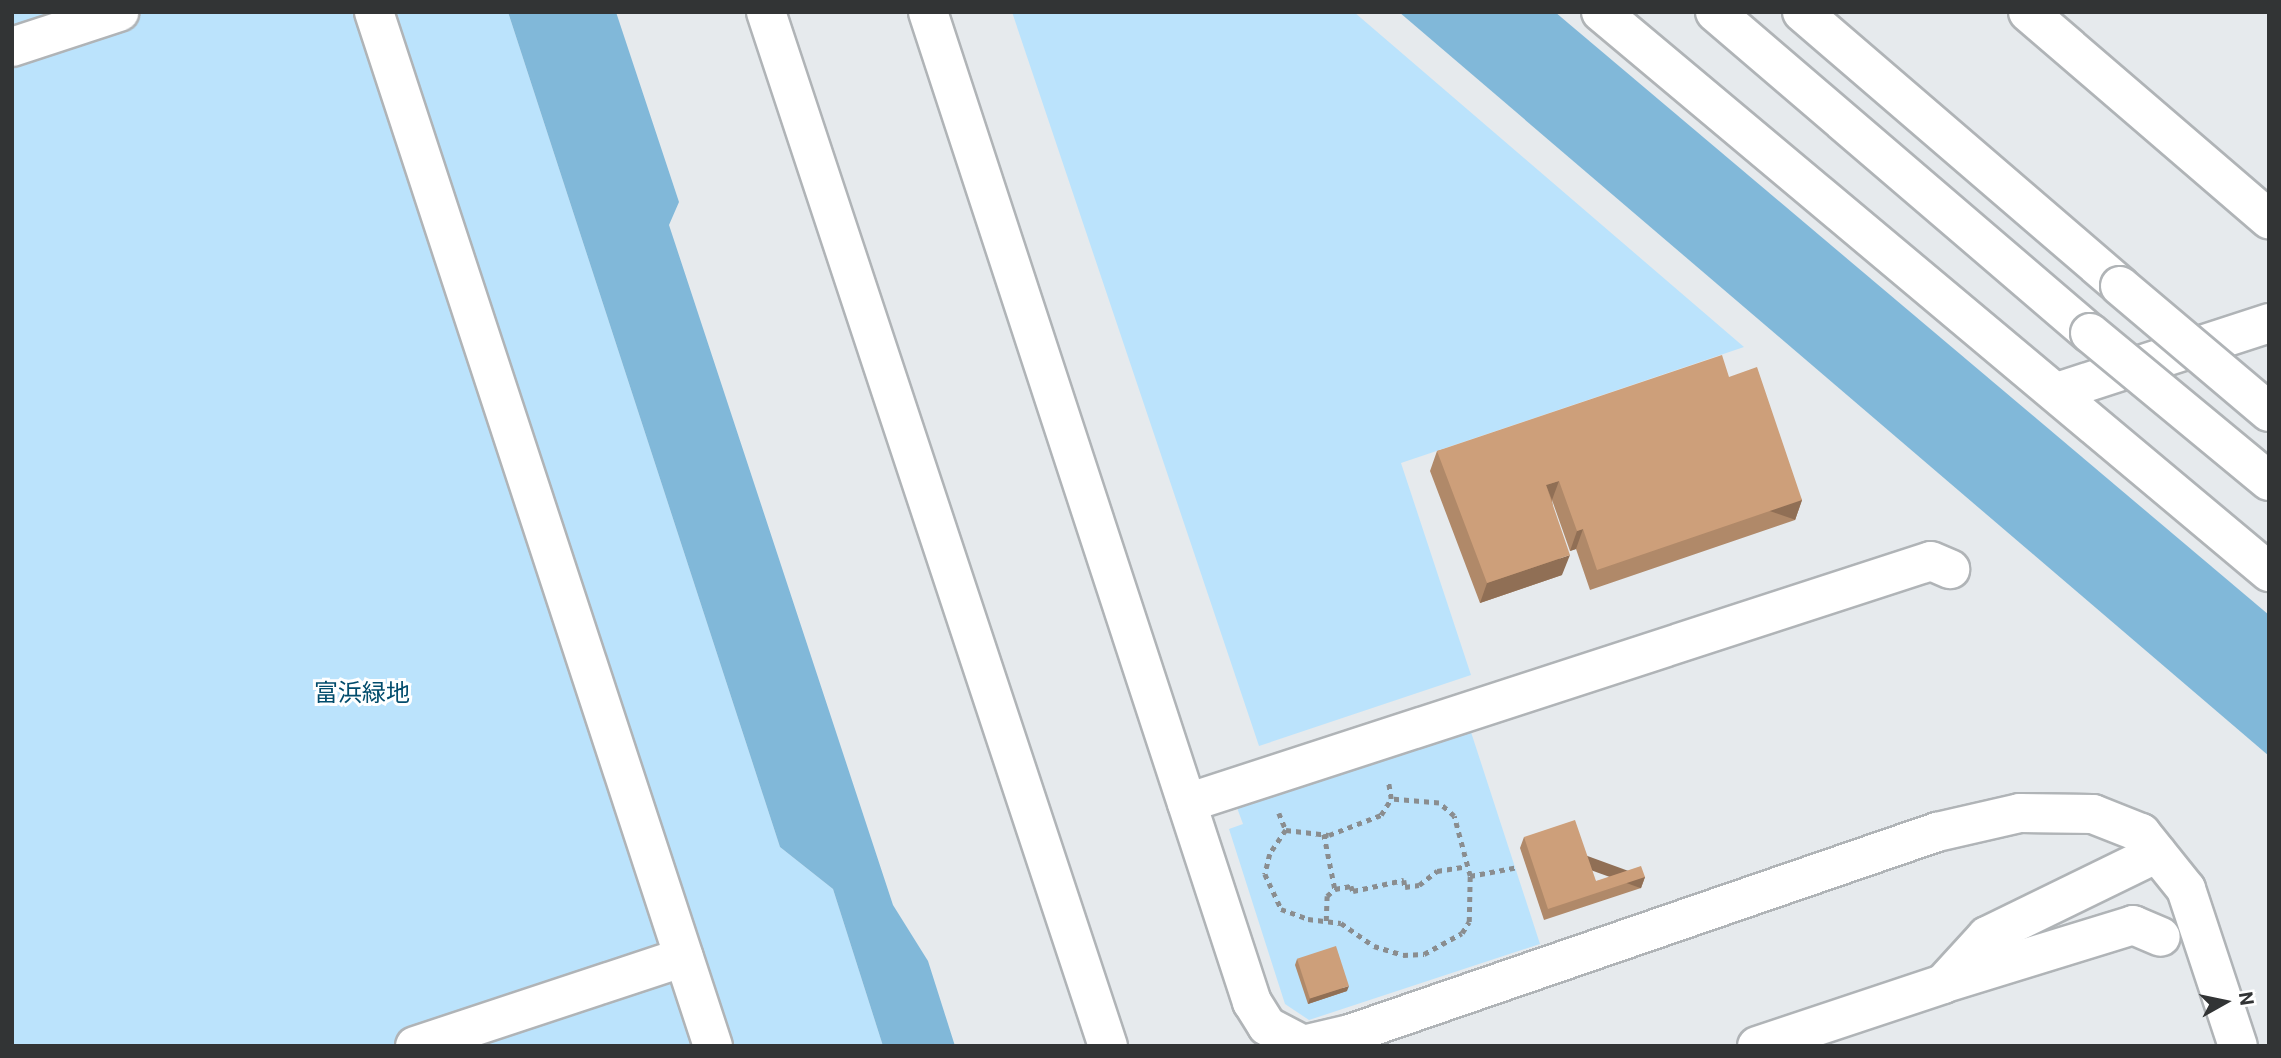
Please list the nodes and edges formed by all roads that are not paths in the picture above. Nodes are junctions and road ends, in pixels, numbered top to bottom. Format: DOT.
graph roads {
  1 [pos="119,12"];
  2 [pos="374,12"];
  3 [pos="766,12"];
  4 [pos="928,12"];
  5 [pos="1601,12"];
  6 [pos="1715,12"];
  7 [pos="1802,12"];
  8 [pos="2028,12"];
  9 [pos="12,47"];
  10 [pos="2269,219"];
  11 [pos="2269,323"];
  12 [pos="2057,392"];
  13 [pos="2269,412"];
  14 [pos="2269,481"];
  15 [pos="1950,569"];
  16 [pos="2269,572"];
  17 [pos="1187,803"];
  18 [pos="2157,853"];
  19 [pos="2161,937"];
  20 [pos="684,957"];
  21 [pos="1942,984"];
  22 [pos="415,1046"];
  23 [pos="713,1046"];
  24 [pos="1108,1046"];
  25 [pos="1756,1046"];
  26 [pos="2238,1046"];
  1 -- 9 [label="street"];
  2 -- 20 [label="street"];
  3 -- 24 [label="street"];
  4 -- 17 [label="street"];
  5 -- 12 [label="street"];
  6 -- 14 [label="street, bridge"];
  7 -- 13 [label="street, bridge"];
  8 -- 10 [label="street"];
  11 -- 12 [label="street"];
  12 -- 16 [label="street"];
  15 -- 17 [label="street"];
  17 -- 18 [label="street"];
  18 -- 21 [label="street"];
  18 -- 26 [label="street"];
  19 -- 21 [label="street"];
  20 -- 22 [label="street"];
  20 -- 23 [label="street"];
  21 -- 25 [label="street"];
}
